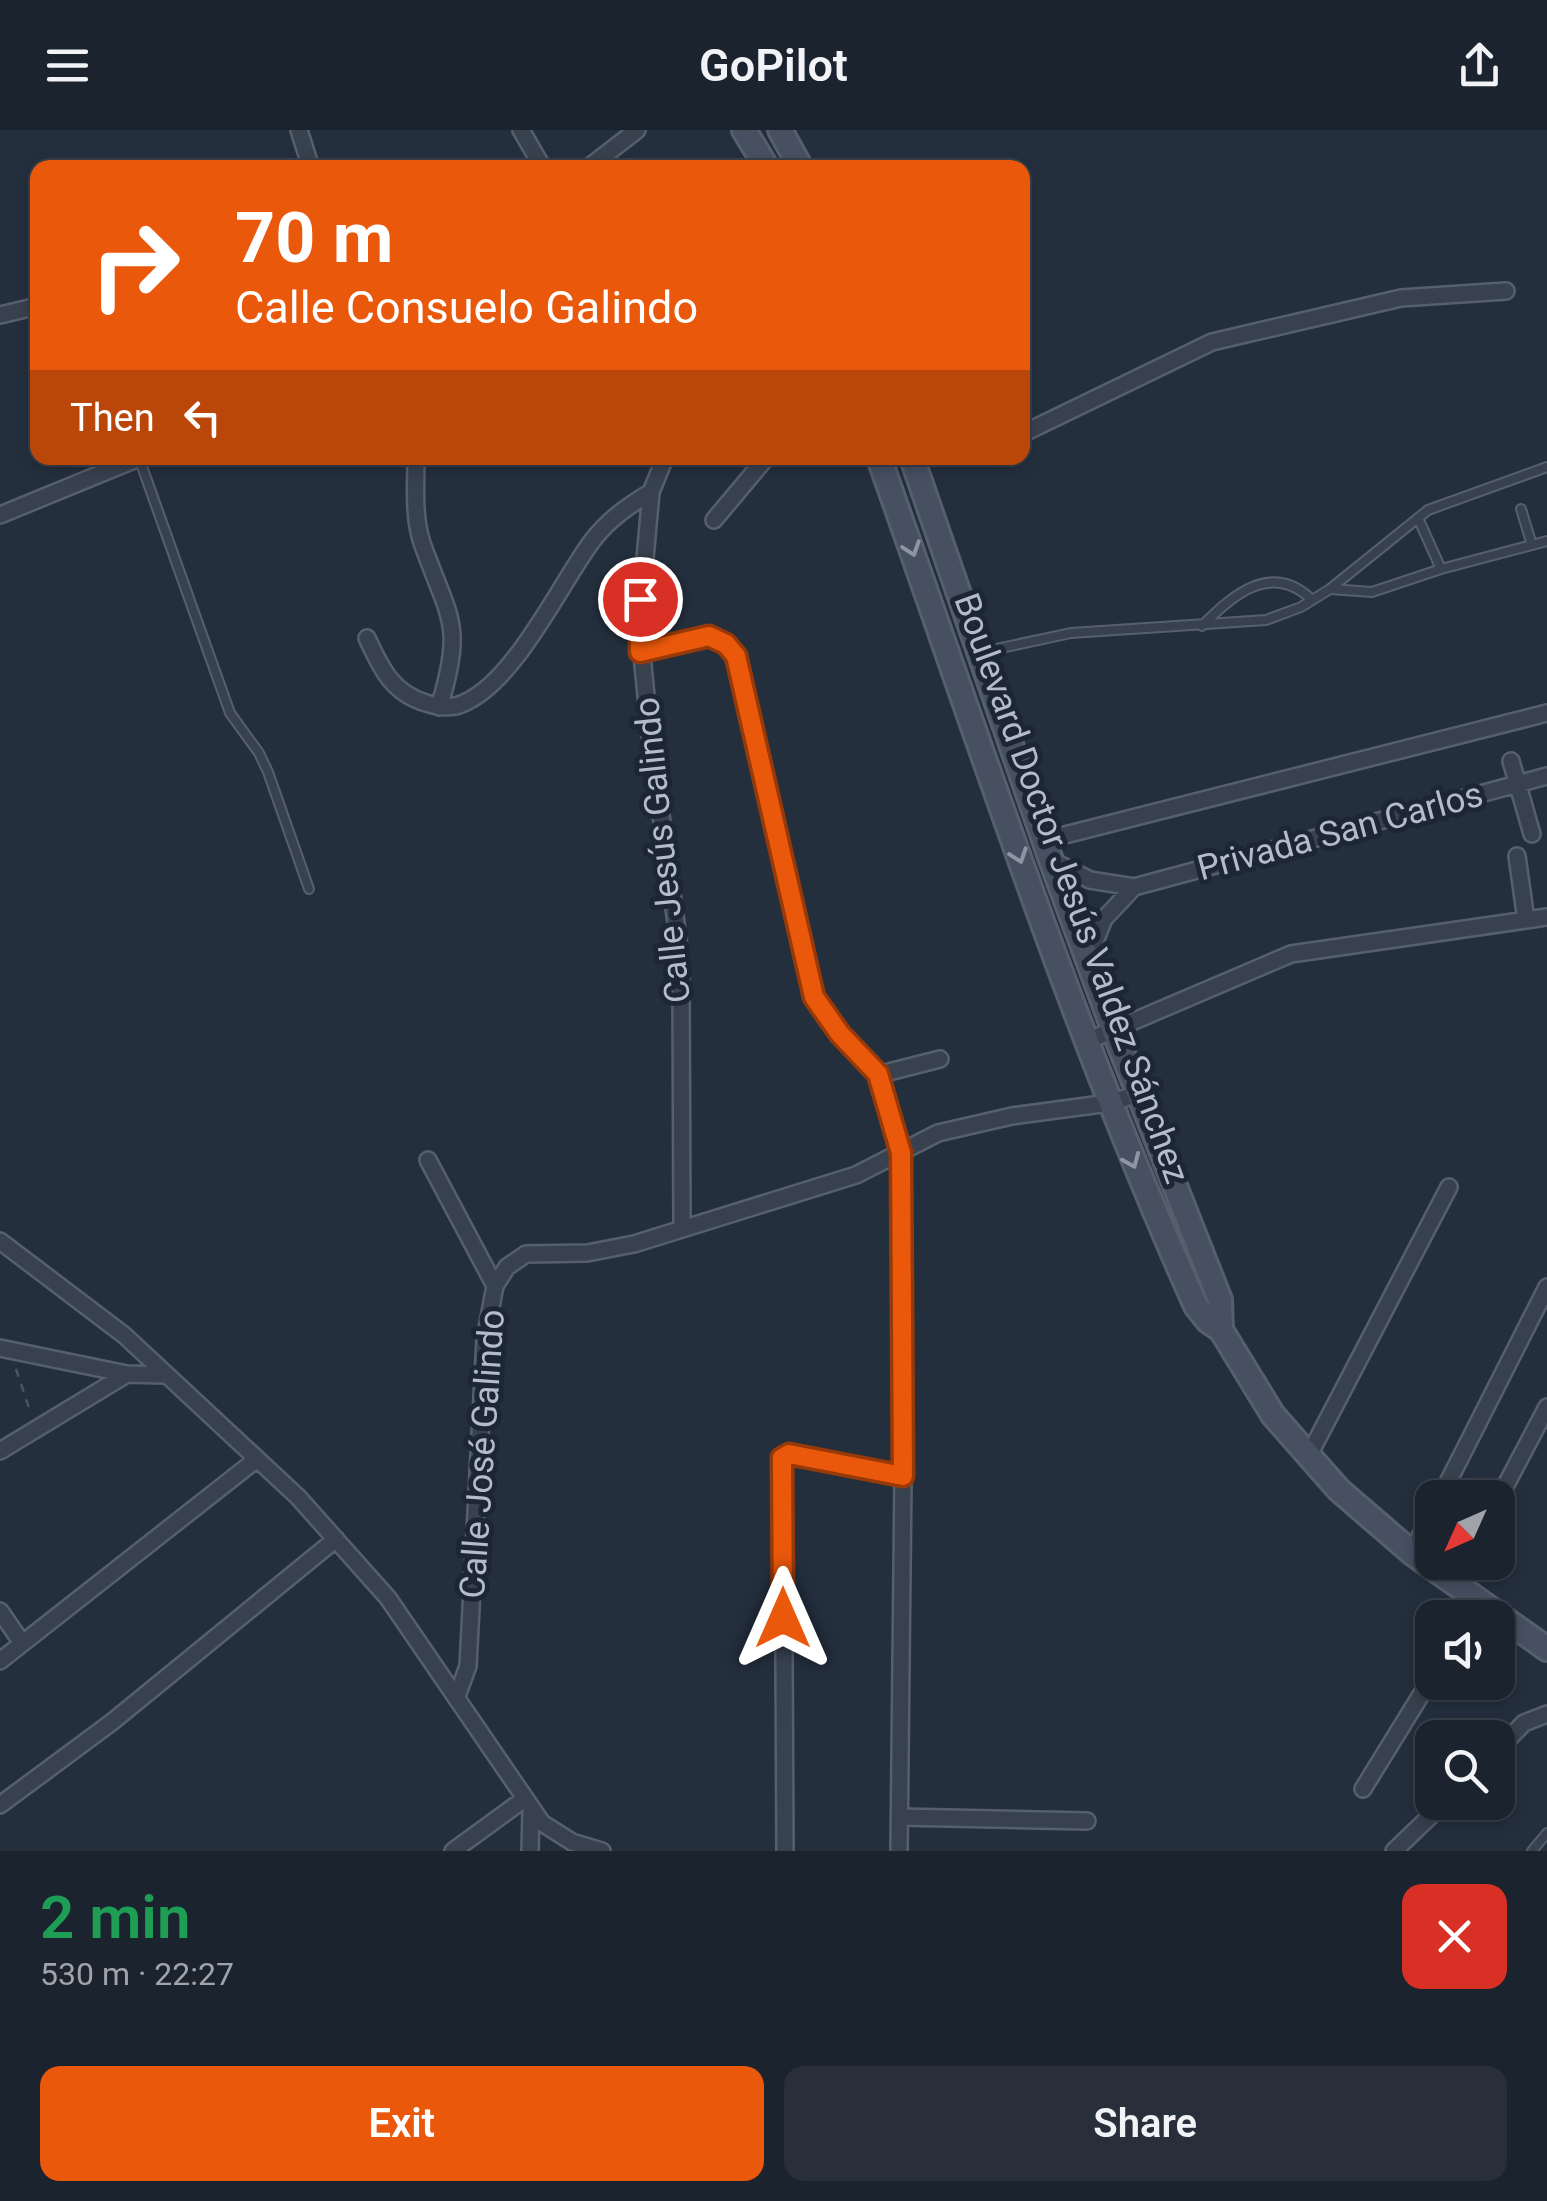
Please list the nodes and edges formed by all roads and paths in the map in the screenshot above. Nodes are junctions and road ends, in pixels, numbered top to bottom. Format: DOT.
graph roads {
  1 [pos="299,130"];
  2 [pos="521,130"];
  3 [pos="637,130"];
  4 [pos="744,130"];
  5 [pos="780,130"];
  6 [pos="308,160"];
  7 [pos="538,160"];
  8 [pos="598,160"];
  9 [pos="763,160"];
  10 [pos="797,160"];
  11 [pos="1506,291"];
  12 [pos="30,308"];
  13 [pos="0,315"];
  14 [pos="1030,430"];
  15 [pos="122,465"];
  16 [pos="142,465"];
  17 [pos="416,465"];
  18 [pos="661,465"];
  19 [pos="760,465"];
  20 [pos="881,465"];
  21 [pos="915,465"];
  22 [pos="1547,467"];
  23 [pos="651,492"];
  24 [pos="1521,510"];
  25 [pos="0,516"];
  26 [pos="1418,518"];
  27 [pos="714,520"];
  28 [pos="1547,541"];
  29 [pos="1532,545"];
  30 [pos="1442,569"];
  31 [pos="1330,589"];
  32 [pos="1312,599"];
  33 [pos="1202,626"];
  34 [pos="367,638"];
  35 [pos="640,652"];
  36 [pos="982,652"];
  37 [pos="439,707"];
  38 [pos="1547,713"];
  39 [pos="1511,761"];
  40 [pos="1547,776"];
  41 [pos="1518,783"];
  42 [pos="1532,834"];
  43 [pos="1048,850"];
  44 [pos="1517,856"];
  45 [pos="1134,887"];
  46 [pos="309,889"];
  47 [pos="1547,917"];
  48 [pos="1526,920"];
  49 [pos="1088,959"];
  50 [pos="1114,1031"];
  51 [pos="1085,1042"];
  52 [pos="940,1060"];
  53 [pos="878,1074"];
  54 [pos="1138,1094"];
  55 [pos="1108,1103"];
  56 [pos="901,1153"];
  57 [pos="428,1160"];
  58 [pos="1449,1187"];
  59 [pos="682,1228"];
  60 [pos="0,1241"];
  61 [pos="495,1286"];
  62 [pos="1547,1287"];
  63 [pos="1221,1330"];
  64 [pos="5,1348"];
  65 [pos="127,1374"];
  66 [pos="164,1375"];
  67 [pos="1547,1407"];
  68 [pos="36,1430"];
  69 [pos="0,1451"];
  70 [pos="1308,1457"];
  71 [pos="257,1459"];
  72 [pos="903,1476"];
  73 [pos="1449,1480"];
  74 [pos="1509,1480"];
  75 [pos="336,1539"];
  76 [pos="1415,1547"];
  77 [pos="1412,1553"];
  78 [pos="1415,1554"];
  79 [pos="0,1611"];
  80 [pos="1515,1631"];
  81 [pos="22,1643"];
  82 [pos="1547,1649"];
  83 [pos="0,1661"];
  84 [pos="457,1696"];
  85 [pos="1418,1700"];
  86 [pos="1547,1714"];
  87 [pos="1515,1732"];
  88 [pos="1363,1788"];
  89 [pos="0,1805"];
  90 [pos="527,1805"];
  91 [pos="900,1817"];
  92 [pos="1426,1820"];
  93 [pos="1088,1821"];
  94 [pos="1547,1833"];
  95 [pos="453,1851"];
  96 [pos="530,1851"];
  97 [pos="602,1851"];
  98 [pos="785,1851"];
  99 [pos="899,1851"];
  100 [pos="1394,1851"];
  101 [pos="1532,1851"];
  1 -- 6 [label="street"];
  2 -- 7 [label="street"];
  3 -- 8 [label="street"];
  4 -- 9 [label="main road"];
  5 -- 10 [label="main road"];
  11 -- 14 [label="street"];
  12 -- 13 [label="street"];
  15 -- 25 [label="street"];
  16 -- 46 [label="lane"];
  17 -- 37 [label="street"];
  18 -- 23 [label="street, Calle Jesús Galindo"];
  19 -- 27 [label="street"];
  20 -- 51 [label="main road, Boulevard Doctor Jesús Valdez Sánchez, one-way"];
  21 -- 36 [label="main road, Boulevard Doctor Jesús Valdez Sánchez"];
  22 -- 26 [label="lane"];
  23 -- 35 [label="street, Calle Jesús Galindo"];
  23 -- 37 [label="street"];
  24 -- 29 [label="lane"];
  26 -- 30 [label="lane"];
  26 -- 31 [label="lane"];
  28 -- 29 [label="lane"];
  29 -- 30 [label="lane"];
  30 -- 31 [label="lane"];
  31 -- 32 [label="lane"];
  32 -- 33 [label="lane"];
  32 -- 33 [label="lane"];
  33 -- 36 [label="lane"];
  34 -- 37 [label="street"];
  35 -- 53 [label="street"];
  35 -- 59 [label="street, Calle Jesús Galindo"];
  36 -- 43 [label="main road, Boulevard Doctor Jesús Valdez Sánchez"];
  38 -- 43 [label="street"];
  39 -- 41 [label="street"];
  40 -- 41 [label="street, Privada San Carlos"];
  41 -- 42 [label="street"];
  41 -- 45 [label="street, Privada San Carlos"];
  43 -- 45 [label="street, Privada San Carlos"];
  43 -- 49 [label="main road, Boulevard Doctor Jesús Valdez Sánchez"];
  44 -- 48 [label="street"];
  45 -- 49 [label="street"];
  47 -- 48 [label="street"];
  48 -- 50 [label="street"];
  49 -- 50 [label="main road, Boulevard Doctor Jesús Valdez Sánchez"];
  50 -- 51 [label="street"];
  50 -- 54 [label="main road, Boulevard Doctor Jesús Valdez Sánchez"];
  51 -- 55 [label="main road, Boulevard Doctor Jesús Valdez Sánchez"];
  52 -- 53 [label="street"];
  53 -- 56 [label="street"];
  54 -- 55 [label="street, Calle José Galindo"];
  54 -- 63 [label="main road, Boulevard Doctor Jesús Valdez Sánchez"];
  55 -- 56 [label="street, Calle José Galindo"];
  55 -- 63 [label="main road, Boulevard Doctor Jesús Valdez Sánchez, one-way"];
  56 -- 59 [label="street, Calle José Galindo"];
  56 -- 72 [label="street"];
  57 -- 61 [label="street"];
  58 -- 70 [label="street"];
  59 -- 61 [label="street, Calle José Galindo"];
  60 -- 66 [label="street"];
  61 -- 84 [label="street, Calle José Galindo"];
  62 -- 73 [label="street"];
  63 -- 70 [label="main road, Boulevard Doctor Jesús Valdez Sánchez"];
  64 -- 65 [label="street"];
  64 -- 68 [label="path"];
  65 -- 66 [label="street"];
  65 -- 68 [label="street"];
  66 -- 71 [label="street"];
  67 -- 74 [label="street"];
  68 -- 69 [label="street"];
  70 -- 77 [label="main road, Boulevard Doctor Jesús Valdez Sánchez"];
  71 -- 75 [label="street"];
  71 -- 81 [label="street"];
  72 -- 91 [label="street"];
  72 -- 98 [label="street"];
  75 -- 84 [label="street"];
  75 -- 89 [label="street"];
  76 -- 77 [label="street"];
  77 -- 78 [label="main road, Boulevard Doctor Jesús Valdez Sánchez"];
  79 -- 81 [label="street"];
  80 -- 82 [label="main road, Boulevard Doctor Jesús Valdez Sánchez"];
  81 -- 83 [label="street"];
  84 -- 90 [label="street"];
  85 -- 88 [label="street"];
  86 -- 87 [label="street"];
  90 -- 95 [label="street"];
  90 -- 96 [label="street"];
  90 -- 97 [label="street"];
  91 -- 93 [label="street"];
  91 -- 99 [label="street"];
  92 -- 100 [label="street"];
  94 -- 101 [label="lane"];
}
